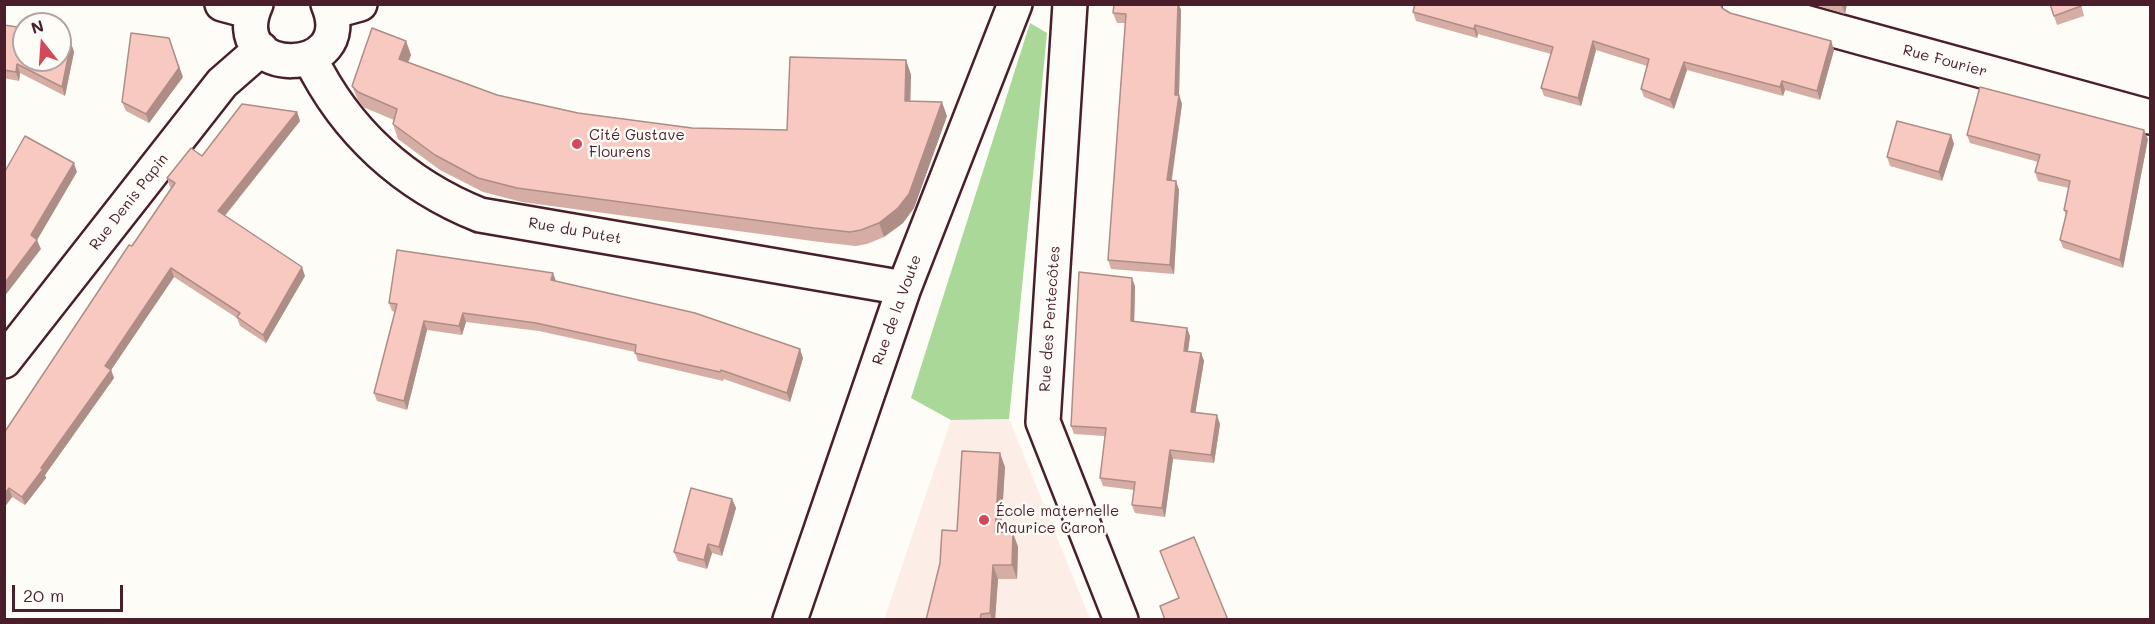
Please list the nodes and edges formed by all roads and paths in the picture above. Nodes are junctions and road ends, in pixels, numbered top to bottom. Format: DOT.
graph roads {
  1 [pos="1015,4"];
  2 [pos="1070,4"];
  3 [pos="1739,4"];
  4 [pos="243,7"];
  5 [pos="340,7"];
  6 [pos="261,49"];
  7 [pos="310,58"];
  8 [pos="2151,117"];
  9 [pos="904,288"];
  10 [pos="4,361"];
  11 [pos="790,620"];
  12 [pos="1121,620"];
  1 -- 9 [label="street, Rue de la Voute"];
  2 -- 12 [label="street, Rue des Pentecôtes"];
  3 -- 8 [label="street, Rue Fourier"];
  4 -- 6 [label="street"];
  5 -- 7 [label="street"];
  6 -- 7 [label="street"];
  6 -- 10 [label="street, Rue Denis Papin"];
  7 -- 9 [label="street, Rue du Putet"];
  9 -- 11 [label="street, Rue de la Voute"];
}
